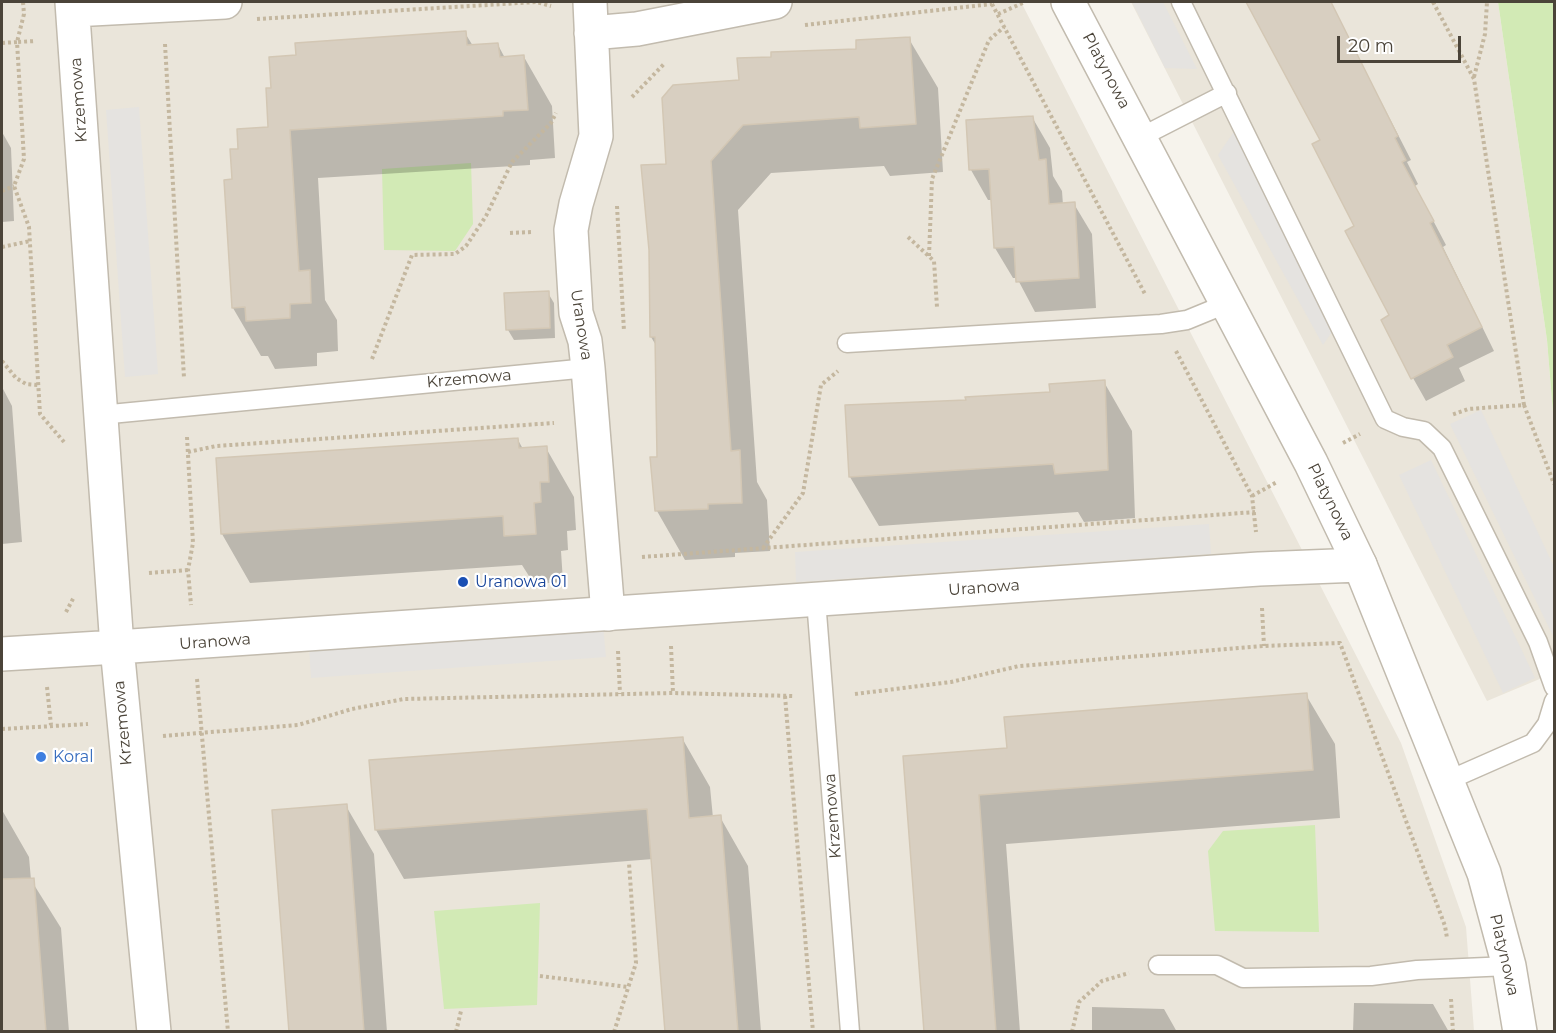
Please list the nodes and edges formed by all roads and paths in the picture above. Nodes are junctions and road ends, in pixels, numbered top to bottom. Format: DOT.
graph roads {
  1 [pos="23,2"];
  2 [pos="775,2"];
  3 [pos="992,2"];
  4 [pos="1025,2"];
  5 [pos="1068,2"];
  6 [pos="1181,2"];
  7 [pos="1433,2"];
  8 [pos="1487,2"];
  9 [pos="163,5"];
  10 [pos="554,7"];
  11 [pos="235,11"];
  12 [pos="998,14"];
  13 [pos="73,17"];
  14 [pos="591,17"];
  15 [pos="798,26"];
  16 [pos="1004,27"];
  17 [pos="17,42"];
  18 [pos="2,43"];
  19 [pos="668,60"];
  20 [pos="1474,79"];
  21 [pos="1227,93"];
  22 [pos="628,101"];
  23 [pos="551,123"];
  24 [pos="1141,137"];
  25 [pos="14,186"];
  26 [pos="2,191"];
  27 [pos="908,237"];
  28 [pos="30,241"];
  29 [pos="2,247"];
  30 [pos="929,256"];
  31 [pos="1226,304"];
  32 [pos="1161,324"];
  33 [pos="939,338"];
  34 [pos="847,343"];
  35 [pos="2,361"];
  36 [pos="588,368"];
  37 [pos="38,386"];
  38 [pos="360,390"];
  39 [pos="1524,405"];
  40 [pos="185,406"];
  41 [pos="100,415"];
  42 [pos="1443,416"];
  43 [pos="67,445"];
  44 [pos="188,452"];
  45 [pos="595,461"];
  46 [pos="1554,484"];
  47 [pos="762,548"];
  48 [pos="637,558"];
  49 [pos="1360,565"];
  50 [pos="188,570"];
  51 [pos="75,594"];
  52 [pos="816,600"];
  53 [pos="608,614"];
  54 [pos="63,615"];
  55 [pos="670,635"];
  56 [pos="117,647"];
  57 [pos="618,650"];
  58 [pos="2,654"];
  59 [pos="1554,687"];
  60 [pos="673,693"];
  61 [pos="620,694"];
  62 [pos="824,695"];
  63 [pos="785,696"];
  64 [pos="1554,701"];
  65 [pos="96,723"];
  66 [pos="2,729"];
  67 [pos="202,732"];
  68 [pos="156,736"];
  69 [pos="1449,780"];
  70 [pos="629,863"];
  71 [pos="1448,944"];
  72 [pos="1158,965"];
  73 [pos="1509,966"];
  74 [pos="540,975"];
  75 [pos="628,987"];
  76 [pos="1451,996"];
  77 [pos="461,1011"];
  78 [pos="154,1032"];
  79 [pos="228,1032"];
  80 [pos="456,1032"];
  81 [pos="614,1032"];
  82 [pos="813,1032"];
  83 [pos="850,1032"];
  84 [pos="1072,1032"];
  85 [pos="1453,1032"];
  86 [pos="1520,1032"];
  1 -- 17 [label="path"];
  2 -- 14 [label="street"];
  3 -- 12 [label="path"];
  3 -- 15 [label="path"];
  4 -- 12 [label="path"];
  5 -- 24 [label="street, Platynowa"];
  6 -- 21 [label="lane"];
  7 -- 20 [label="path"];
  8 -- 20 [label="path"];
  9 -- 11 [label="street"];
  9 -- 13 [label="street"];
  9 -- 40 [label="path"];
  10 -- 11 [label="path"];
  12 -- 16 [label="path"];
  13 -- 17 [label="path"];
  13 -- 41 [label="street, Krzemowa"];
  14 -- 36 [label="street, Uranowa"];
  16 -- 30 [label="path"];
  16 -- 32 [label="path"];
  17 -- 18 [label="path"];
  17 -- 25 [label="path"];
  19 -- 22 [label="path"];
  20 -- 39 [label="path"];
  21 -- 24 [label="lane"];
  21 -- 59 [label="lane"];
  23 -- 38 [label="path"];
  24 -- 31 [label="street, Platynowa"];
  25 -- 26 [label="path"];
  25 -- 28 [label="path"];
  27 -- 30 [label="path"];
  28 -- 29 [label="path"];
  28 -- 37 [label="path"];
  30 -- 33 [label="path"];
  31 -- 32 [label="lane"];
  31 -- 49 [label="street, Platynowa"];
  32 -- 33 [label="lane"];
  32 -- 47 [label="path"];
  33 -- 34 [label="lane"];
  34 -- 47 [label="path"];
  35 -- 37 [label="path"];
  36 -- 38 [label="lane, Krzemowa"];
  36 -- 45 [label="street, Uranowa"];
  37 -- 43 [label="path"];
  38 -- 40 [label="lane, Krzemowa"];
  39 -- 42 [label="path"];
  39 -- 46 [label="path"];
  40 -- 41 [label="lane, Krzemowa"];
  40 -- 44 [label="path"];
  41 -- 56 [label="street, Krzemowa"];
  44 -- 45 [label="path"];
  44 -- 50 [label="path"];
  45 -- 53 [label="street, Uranowa"];
  47 -- 48 [label="path"];
  49 -- 52 [label="street, Uranowa"];
  49 -- 69 [label="street, Platynowa"];
  51 -- 54 [label="path"];
  52 -- 53 [label="street, Uranowa"];
  52 -- 62 [label="lane, Krzemowa"];
  53 -- 56 [label="street, Uranowa"];
  55 -- 60 [label="path"];
  56 -- 58 [label="street, Uranowa"];
  56 -- 78 [label="street, Krzemowa"];
  57 -- 61 [label="path"];
  60 -- 61 [label="path"];
  60 -- 63 [label="path"];
  61 -- 67 [label="path"];
  62 -- 63 [label="path"];
  62 -- 71 [label="path"];
  62 -- 83 [label="lane, Krzemowa"];
  63 -- 82 [label="path"];
  64 -- 69 [label="lane"];
  65 -- 66 [label="path"];
  67 -- 68 [label="path"];
  67 -- 79 [label="path"];
  69 -- 73 [label="street, Platynowa"];
  70 -- 75 [label="path"];
  72 -- 73 [label="lane"];
  72 -- 84 [label="path"];
  73 -- 86 [label="street, Platynowa"];
  74 -- 75 [label="path"];
  75 -- 81 [label="path"];
  76 -- 85 [label="path"];
  77 -- 80 [label="path"];
}
